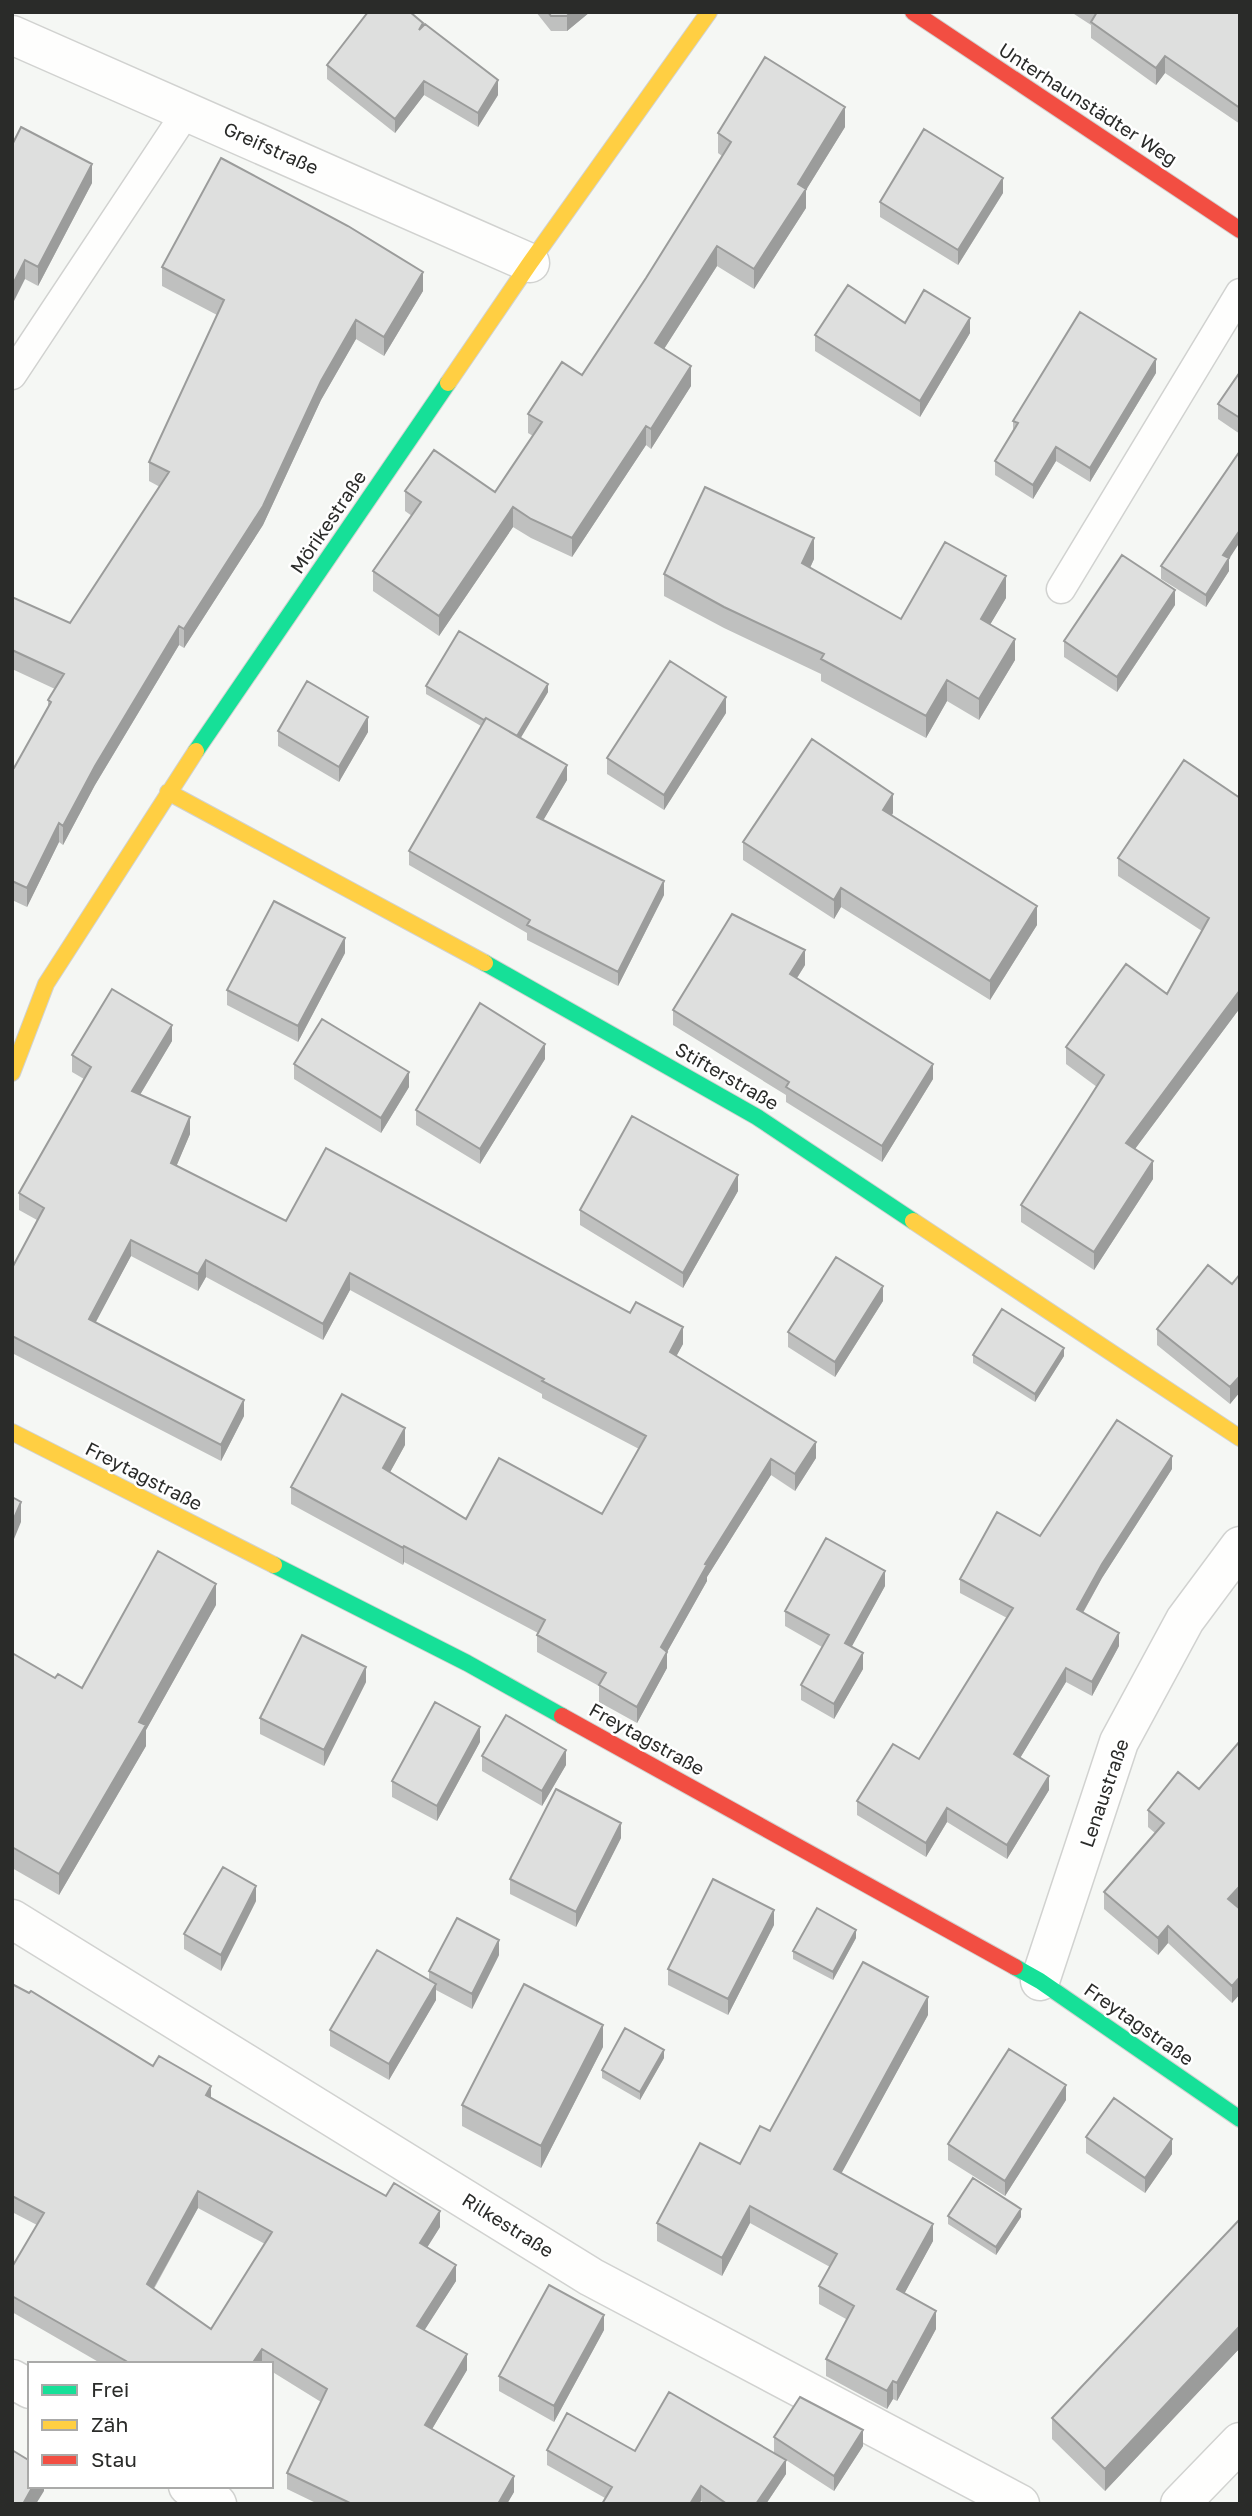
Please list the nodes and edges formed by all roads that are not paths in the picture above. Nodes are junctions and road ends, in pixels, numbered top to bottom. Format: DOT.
graph roads {
  1 [pos="709,12"];
  2 [pos="913,12"];
  3 [pos="12,35"];
  4 [pos="187,111"];
  5 [pos="1240,230"];
  6 [pos="530,263"];
  7 [pos="1240,293"];
  8 [pos="12,374"];
  9 [pos="1061,589"];
  10 [pos="168,792"];
  11 [pos="12,1073"];
  12 [pos="12,1432"];
  13 [pos="1240,1438"];
  14 [pos="1240,1546"];
  15 [pos="12,1919"];
  16 [pos="1040,1981"];
  17 [pos="1240,2119"];
  18 [pos="12,2379"];
  19 [pos="28,2388"];
  20 [pos="1240,2442"];
  21 [pos="191,2488"];
  22 [pos="217,2504"];
  23 [pos="1020,2504"];
  24 [pos="1180,2504"];
  1 -- 6 [label="street, Mörikestraße"];
  2 -- 5 [label="street, Unterhaunstädter Weg"];
  3 -- 4 [label="street, Greifstraße"];
  4 -- 6 [label="street, Greifstraße"];
  4 -- 8 [label="lane"];
  6 -- 10 [label="street, Mörikestraße"];
  7 -- 9 [label="lane"];
  10 -- 11 [label="street, Mörikestraße"];
  10 -- 13 [label="street, Stifterstraße"];
  12 -- 16 [label="street, Freytagstraße"];
  14 -- 16 [label="street, Lenaustraße"];
  15 -- 23 [label="street, Rilkestraße"];
  16 -- 17 [label="street, Freytagstraße"];
  18 -- 19 [label="street"];
  20 -- 24 [label="street"];
  21 -- 22 [label="street"];
}
